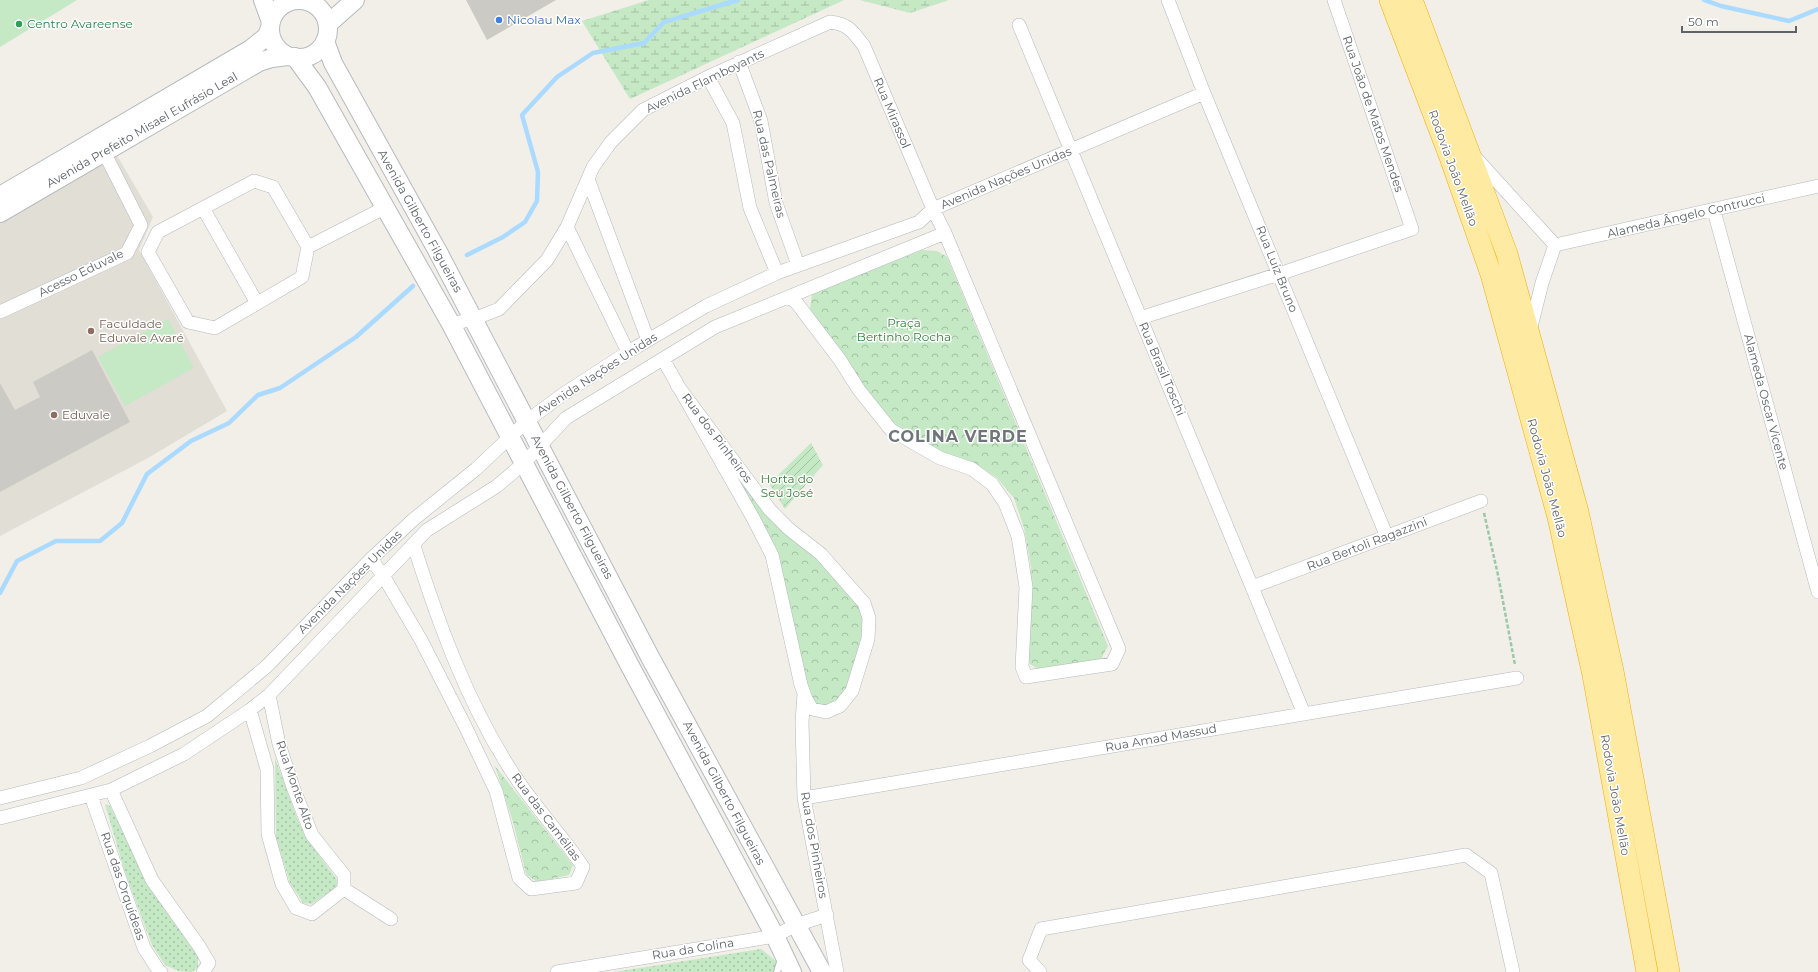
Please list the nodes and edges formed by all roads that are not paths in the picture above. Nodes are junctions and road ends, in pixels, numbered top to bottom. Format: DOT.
graph roads {
  1 [pos="263,0"];
  2 [pos="296,0"];
  3 [pos="355,0"];
  4 [pos="1168,0"];
  5 [pos="1334,0"];
  6 [pos="1390,0"];
  7 [pos="1412,0"];
  8 [pos="322,3"];
  9 [pos="842,23"];
  10 [pos="271,25"];
  11 [pos="1018,25"];
  12 [pos="327,32"];
  13 [pos="292,56"];
  14 [pos="739,62"];
  15 [pos="708,77"];
  16 [pos="1204,93"];
  17 [pos="380,146"];
  18 [pos="1071,150"];
  19 [pos="1469,150"];
  20 [pos="104,152"];
  21 [pos="357,157"];
  22 [pos="588,179"];
  23 [pos="1818,186"];
  24 [pos="0,196"];
  25 [pos="386,207"];
  26 [pos="203,208"];
  27 [pos="932,209"];
  28 [pos="1714,211"];
  29 [pos="0,213"];
  30 [pos="567,227"];
  31 [pos="945,234"];
  32 [pos="1555,246"];
  33 [pos="308,247"];
  34 [pos="798,265"];
  35 [pos="777,273"];
  36 [pos="1279,274"];
  37 [pos="788,297"];
  38 [pos="257,303"];
  39 [pos="0,312"];
  40 [pos="1140,318"];
  41 [pos="474,319"];
  42 [pos="451,324"];
  43 [pos="1530,333"];
  44 [pos="648,340"];
  45 [pos="628,352"];
  46 [pos="663,359"];
  47 [pos="677,384"];
  48 [pos="527,421"];
  49 [pos="511,438"];
  50 [pos="540,446"];
  51 [pos="524,463"];
  52 [pos="1481,501"];
  53 [pos="1387,536"];
  54 [pos="414,546"];
  55 [pos="371,559"];
  56 [pos="384,577"];
  57 [pos="1252,587"];
  58 [pos="1818,592"];
  59 [pos="650,656"];
  60 [pos="630,666"];
  61 [pos="1517,678"];
  62 [pos="804,694"];
  63 [pos="269,695"];
  64 [pos="250,710"];
  65 [pos="1304,714"];
  66 [pos="111,790"];
  67 [pos="91,796"];
  68 [pos="0,798"];
  69 [pos="804,798"];
  70 [pos="0,818"];
  71 [pos="344,888"];
  72 [pos="827,915"];
  73 [pos="391,919"];
  74 [pos="796,926"];
  75 [pos="775,936"];
  76 [pos="783,954"];
  77 [pos="565,971"];
  78 [pos="161,972"];
  79 [pos="203,972"];
  80 [pos="777,972"];
  81 [pos="792,972"];
  82 [pos="822,972"];
  83 [pos="837,972"];
  84 [pos="1040,972"];
  85 [pos="1513,972"];
  86 [pos="1647,972"];
  87 [pos="1669,972"];
  1 -- 10 [label="main road"];
  2 -- 8 [label="main road"];
  2 -- 10 [label="main road"];
  3 -- 12 [label="main road"];
  4 -- 16 [label="street, Rua Luiz Bruno"];
  5 -- 36 [label="street, Rua João de Matos Mendes"];
  6 -- 86 [label="highway, Rodovia João Mellão"];
  7 -- 19 [label="highway, Rodovia João Mellão"];
  8 -- 12 [label="main road"];
  9 -- 14 [label="street, Avenida Flamboyants"];
  9 -- 27 [label="street, Rua Mirassol"];
  10 -- 13 [label="main road"];
  10 -- 24 [label="main road, Avenida Prefeito Misael Eufrásio Leal"];
  11 -- 18 [label="street, Rua Brasil Toschi"];
  12 -- 13 [label="main road"];
  12 -- 17 [label="main road, Avenida Gilberto Filgueiras"];
  13 -- 20 [label="main road, Avenida Prefeito Misael Eufrásio Leal"];
  13 -- 21 [label="main road, Avenida Gilberto Filgueiras"];
  14 -- 15 [label="street, Avenida Flamboyants"];
  14 -- 34 [label="street, Rua das Palmeiras"];
  15 -- 22 [label="street, Avenida Flamboyants"];
  15 -- 35 [label="street, Rua das Palmeiras"];
  16 -- 18 [label="street, Avenida Nações Unidas"];
  16 -- 36 [label="street, Rua Luiz Bruno"];
  17 -- 21 [label="main road"];
  17 -- 41 [label="main road, Avenida Gilberto Filgueiras"];
  18 -- 27 [label="street, Avenida Nações Unidas"];
  18 -- 40 [label="street, Rua Brasil Toschi"];
  19 -- 32 [label="street"];
  19 -- 43 [label="highway, Rodovia João Mellão"];
  20 -- 29 [label="main road, Avenida Prefeito Misael Eufrásio Leal"];
  20 -- 39 [label="street, Acesso Eduvale"];
  21 -- 25 [label="main road, Avenida Gilberto Filgueiras"];
  22 -- 30 [label="street, Avenida Flamboyants"];
  22 -- 44 [label="street"];
  23 -- 28 [label="street, Alameda Ângelo Contrucci"];
  25 -- 33 [label="street"];
  25 -- 42 [label="main road, Avenida Gilberto Filgueiras"];
  26 -- 33 [label="street"];
  26 -- 38 [label="street"];
  26 -- 38 [label="street"];
  27 -- 31 [label="street"];
  27 -- 34 [label="street, Avenida Nações Unidas"];
  28 -- 32 [label="street, Alameda Ângelo Contrucci"];
  28 -- 58 [label="street, Alameda Oscar Vicente"];
  30 -- 41 [label="street, Avenida Flamboyants"];
  30 -- 45 [label="street"];
  31 -- 37 [label="street, Avenida Nações Unidas"];
  31 -- 37 [label="street"];
  32 -- 43 [label="street"];
  33 -- 38 [label="street"];
  34 -- 35 [label="street, Avenida Nações Unidas"];
  35 -- 44 [label="street, Avenida Nações Unidas"];
  36 -- 40 [label="street"];
  36 -- 53 [label="street, Rua Luiz Bruno"];
  37 -- 46 [label="street, Avenida Nações Unidas"];
  40 -- 57 [label="street, Rua Brasil Toschi"];
  41 -- 42 [label="street, Avenida Flamboyants"];
  41 -- 48 [label="main road, Avenida Gilberto Filgueiras"];
  42 -- 49 [label="main road, Avenida Gilberto Filgueiras"];
  43 -- 87 [label="highway, Rodovia João Mellão"];
  44 -- 45 [label="street, Avenida Nações Unidas"];
  45 -- 48 [label="street, Avenida Nações Unidas"];
  46 -- 47 [label="street, Rua dos Pinheiros"];
  46 -- 50 [label="street, Avenida Nações Unidas"];
  47 -- 62 [label="street, Rua dos Pinheiros"];
  47 -- 62 [label="street, Rua dos Pinheiros"];
  48 -- 49 [label="street, Avenida Nações Unidas"];
  48 -- 50 [label="main road, Avenida Gilberto Filgueiras"];
  49 -- 51 [label="main road, Avenida Gilberto Filgueiras"];
  49 -- 55 [label="street, Avenida Nações Unidas"];
  50 -- 51 [label="street, Avenida Nações Unidas"];
  50 -- 59 [label="main road, Avenida Gilberto Filgueiras"];
  51 -- 54 [label="street, Avenida Nações Unidas"];
  51 -- 60 [label="main road, Avenida Gilberto Filgueiras"];
  52 -- 53 [label="street, Rua Bertoli Ragazzini"];
  53 -- 57 [label="street, Rua Bertoli Ragazzini"];
  54 -- 56 [label="street, Avenida Nações Unidas"];
  54 -- 56 [label="street, Rua das Camélias"];
  55 -- 56 [label="street, Rua das Camélias"];
  55 -- 68 [label="street, Avenida Nações Unidas"];
  56 -- 63 [label="street, Avenida Nações Unidas"];
  57 -- 65 [label="street, Rua Brasil Toschi"];
  59 -- 60 [label="main road"];
  59 -- 74 [label="main road, Avenida Gilberto Filgueiras"];
  60 -- 75 [label="main road, Avenida Gilberto Filgueiras"];
  61 -- 65 [label="street, Rua Amad Massud"];
  62 -- 69 [label="street, Rua dos Pinheiros"];
  63 -- 64 [label="street, Avenida Nações Unidas"];
  63 -- 71 [label="street, Rua Monte Alto"];
  64 -- 66 [label="street, Avenida Nações Unidas"];
  64 -- 71 [label="street, Rua Monte Alto"];
  65 -- 69 [label="street, Rua Amad Massud"];
  66 -- 67 [label="street, Avenida Nações Unidas"];
  66 -- 79 [label="street, Rua das Orquídeas"];
  67 -- 70 [label="street, Avenida Nações Unidas"];
  67 -- 78 [label="street, Rua das Orquídeas"];
  69 -- 72 [label="street, Rua dos Pinheiros"];
  71 -- 73 [label="street"];
  72 -- 74 [label="street, Rua da Colina"];
  72 -- 83 [label="street, Rua dos Pinheiros"];
  74 -- 75 [label="street, Rua da Colina"];
  74 -- 82 [label="main road, Avenida Gilberto Filgueiras"];
  75 -- 76 [label="main road, Avenida Gilberto Filgueiras"];
  75 -- 77 [label="street, Rua da Colina"];
  76 -- 80 [label="lane"];
  76 -- 81 [label="main road, Avenida Gilberto Filgueiras"];
  84 -- 85 [label="street"];
}
